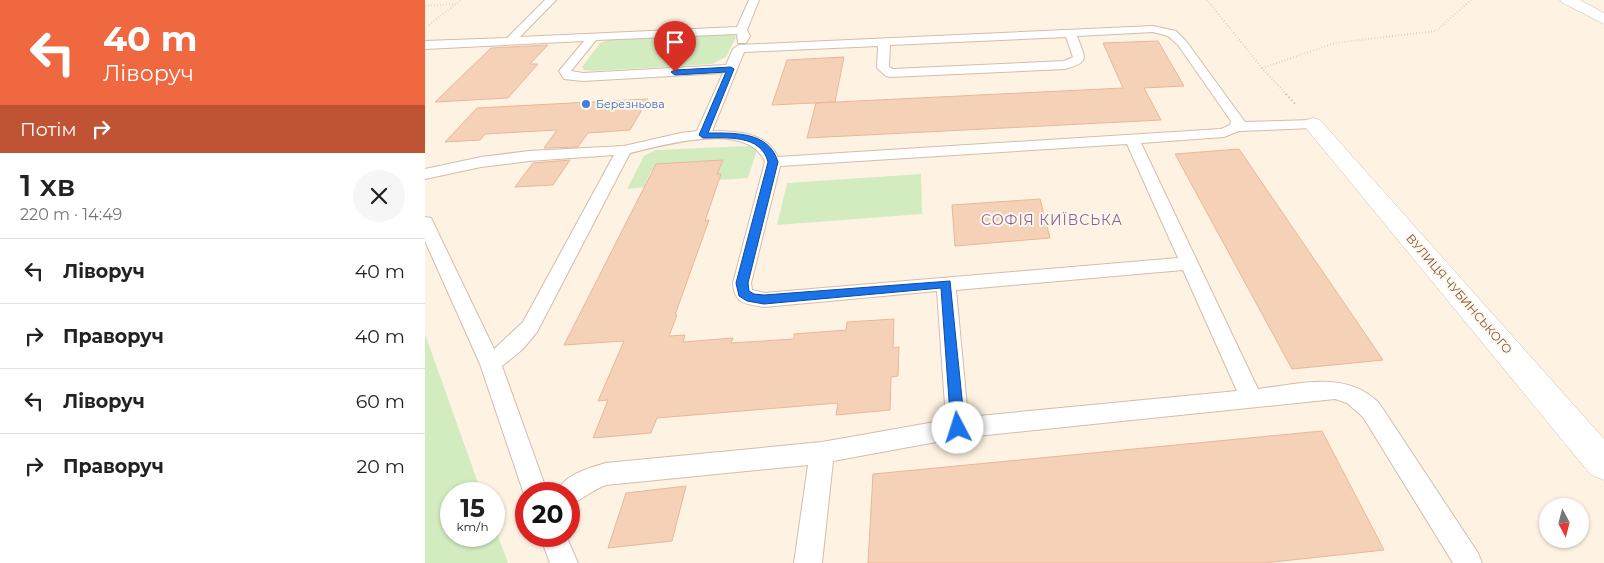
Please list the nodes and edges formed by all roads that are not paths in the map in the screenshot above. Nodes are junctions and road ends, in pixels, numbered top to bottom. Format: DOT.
graph roads {
  1 [pos="551,0"];
  2 [pos="754,0"];
  3 [pos="1568,0"];
  4 [pos="1604,20"];
  5 [pos="741,30"];
  6 [pos="1070,32"];
  7 [pos="593,37"];
  8 [pos="510,41"];
  9 [pos="884,42"];
  10 [pos="425,45"];
  11 [pos="739,49"];
  12 [pos="731,69"];
  13 [pos="1313,124"];
  14 [pos="1236,127"];
  15 [pos="703,135"];
  16 [pos="1132,140"];
  17 [pos="624,150"];
  18 [pos="773,162"];
  19 [pos="425,174"];
  20 [pos="425,222"];
  21 [pos="1188,263"];
  22 [pos="946,284"];
  23 [pos="491,364"];
  24 [pos="1251,398"];
  25 [pos="958,428"];
  26 [pos="822,453"];
  27 [pos="1604,464"];
  28 [pos="532,482"];
  29 [pos="580,485"];
  30 [pos="557,547"];
  31 [pos="564,563"];
  32 [pos="809,563"];
  33 [pos="1468,563"];
  1 -- 8 [label="lane"];
  2 -- 5 [label="lane"];
  3 -- 4 [label="street"];
  5 -- 7 [label="lane"];
  5 -- 11 [label="lane"];
  6 -- 9 [label="lane"];
  6 -- 9 [label="lane"];
  6 -- 14 [label="lane"];
  7 -- 8 [label="lane"];
  7 -- 12 [label="lane"];
  8 -- 10 [label="lane"];
  9 -- 11 [label="lane"];
  11 -- 12 [label="lane"];
  12 -- 15 [label="lane"];
  13 -- 14 [label="lane"];
  13 -- 27 [label="street, ВУЛИЦЯ ЧУБИНСЬКОГО"];
  14 -- 16 [label="lane"];
  15 -- 17 [label="lane"];
  15 -- 18 [label="lane"];
  16 -- 18 [label="lane"];
  16 -- 21 [label="lane"];
  17 -- 19 [label="lane"];
  17 -- 23 [label="lane"];
  18 -- 22 [label="lane"];
  20 -- 23 [label="lane"];
  21 -- 22 [label="lane"];
  21 -- 24 [label="lane"];
  22 -- 25 [label="lane"];
  23 -- 28 [label="lane"];
  24 -- 25 [label="lane"];
  24 -- 33 [label="lane"];
  25 -- 26 [label="lane"];
  26 -- 29 [label="lane"];
  26 -- 32 [label="lane"];
  30 -- 31 [label="lane"];
}
